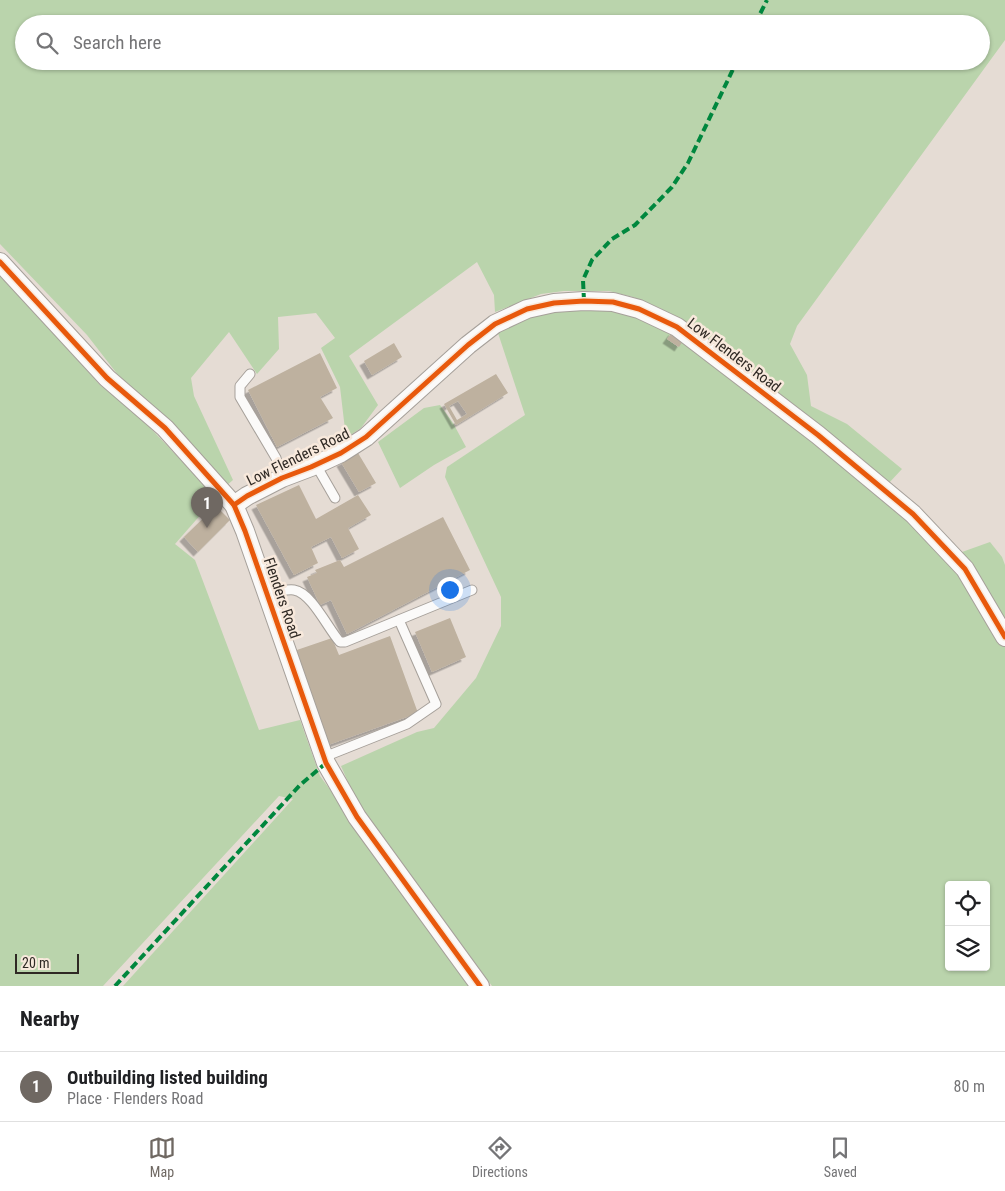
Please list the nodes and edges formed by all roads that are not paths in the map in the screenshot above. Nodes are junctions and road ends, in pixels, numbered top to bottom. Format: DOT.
graph roads {
  1 [pos="0,262"];
  2 [pos="250,374"];
  3 [pos="316,465"];
  4 [pos="282,478"];
  5 [pos="335,498"];
  6 [pos="234,505"];
  7 [pos="472,590"];
  8 [pos="267,594"];
  9 [pos="399,620"];
  10 [pos="1005,637"];
  11 [pos="324,757"];
  12 [pos="480,986"];
  1 -- 6 [label="street, Flenders Road"];
  2 -- 4 [label="lane"];
  3 -- 4 [label="street, Low Flenders Road"];
  3 -- 5 [label="lane"];
  3 -- 10 [label="street, Low Flenders Road"];
  4 -- 6 [label="street, Low Flenders Road"];
  6 -- 8 [label="street, Flenders Road"];
  7 -- 9 [label="lane"];
  8 -- 9 [label="lane"];
  8 -- 11 [label="street, Flenders Road"];
  9 -- 11 [label="lane"];
  11 -- 12 [label="street, Flenders Road"];
}
